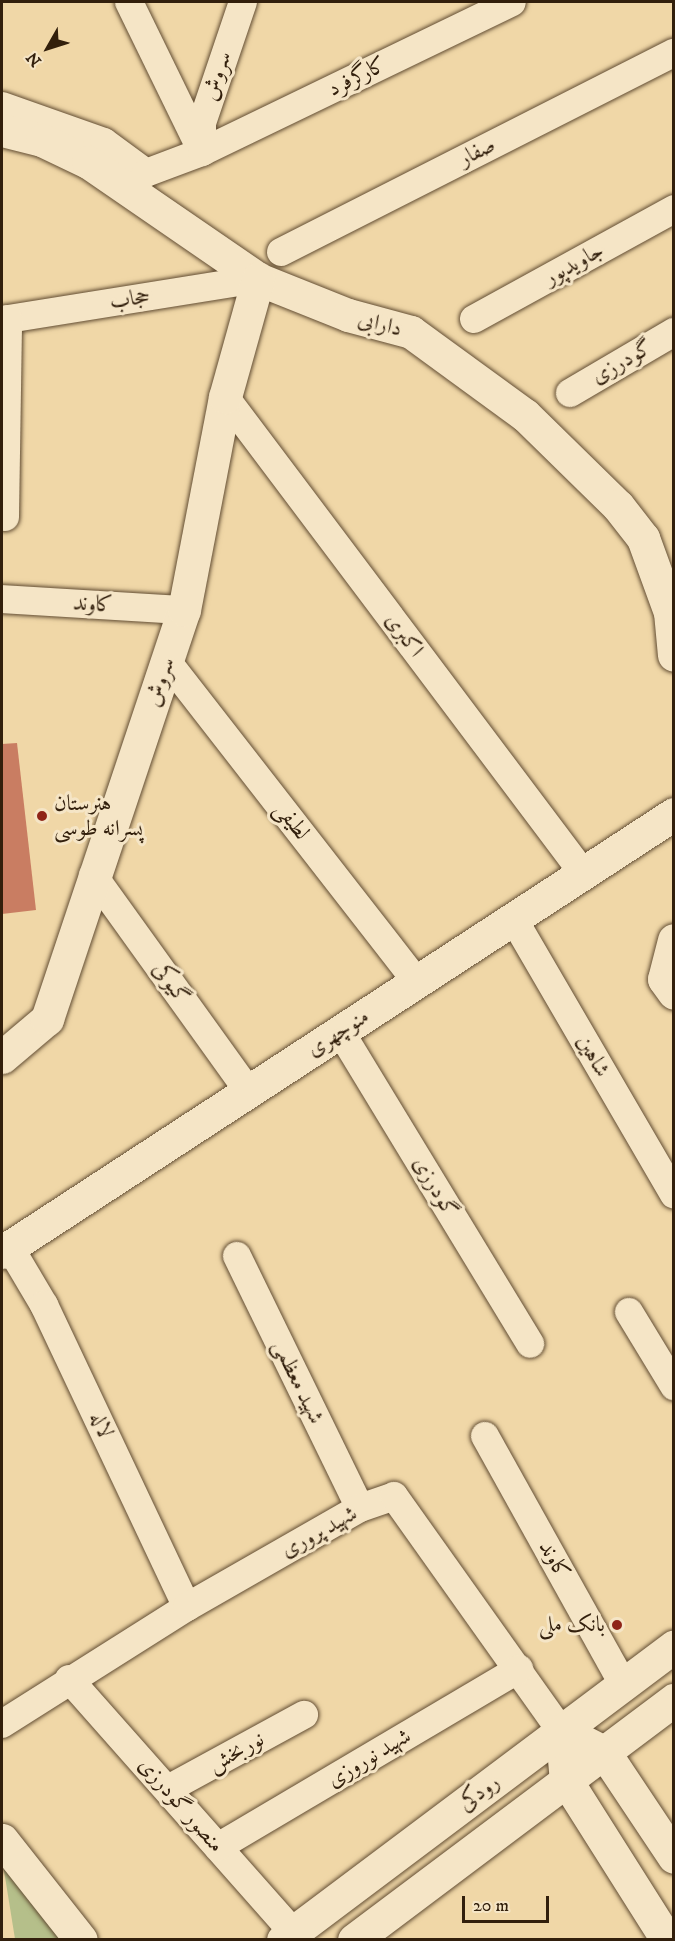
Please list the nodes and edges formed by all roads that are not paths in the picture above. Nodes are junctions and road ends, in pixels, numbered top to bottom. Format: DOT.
graph roads {
  1 [pos="129,2"];
  2 [pos="512,2"];
  3 [pos="247,4"];
  4 [pos="674,53"];
  5 [pos="2,106"];
  6 [pos="2,130"];
  7 [pos="202,152"];
  8 [pos="674,209"];
  9 [pos="280,252"];
  10 [pos="258,279"];
  11 [pos="5,319"];
  12 [pos="474,319"];
  13 [pos="674,332"];
  14 [pos="570,393"];
  15 [pos="225,397"];
  16 [pos="5,517"];
  17 [pos="2,599"];
  18 [pos="184,610"];
  19 [pos="674,655"];
  20 [pos="167,661"];
  21 [pos="674,814"];
  22 [pos="583,873"];
  23 [pos="93,875"];
  24 [pos="513,918"];
  25 [pos="674,940"];
  26 [pos="416,981"];
  27 [pos="674,993"];
  28 [pos="340,1031"];
  29 [pos="2,1058"];
  30 [pos="248,1091"];
  31 [pos="674,1195"];
  32 [pos="5,1249"];
  33 [pos="237,1256"];
  34 [pos="629,1312"];
  35 [pos="530,1344"];
  36 [pos="674,1386"];
  37 [pos="485,1436"];
  38 [pos="360,1508"];
  39 [pos="187,1607"];
  40 [pos="674,1646"];
  41 [pos="519,1669"];
  42 [pos="69,1679"];
  43 [pos="623,1684"];
  44 [pos="661,1709"];
  45 [pos="304,1714"];
  46 [pos="2,1724"];
  47 [pos="561,1731"];
  48 [pos="604,1752"];
  49 [pos="566,1780"];
  50 [pos="168,1789"];
  51 [pos="482,1791"];
  52 [pos="508,1825"];
  53 [pos="2,1840"];
  54 [pos="218,1847"];
  55 [pos="674,1857"];
  56 [pos="288,1936"];
  57 [pos="81,1940"];
  58 [pos="354,1940"];
  59 [pos="667,1940"];
  1 -- 7 [label="street"];
  2 -- 7 [label="street, کارگرفرد"];
  3 -- 7 [label="street, سروش"];
  4 -- 9 [label="street, صفار"];
  5 -- 7 [label="street, کارگرفرد"];
  6 -- 10 [label="street, دارابی"];
  8 -- 12 [label="street, جاویدپور"];
  10 -- 11 [label="street, حجاب"];
  10 -- 15 [label="street, سروش"];
  10 -- 19 [label="street, دارابی"];
  11 -- 16 [label="street"];
  13 -- 14 [label="street, گودرزی"];
  15 -- 18 [label="street, سروش"];
  15 -- 22 [label="street, اکبری"];
  17 -- 18 [label="street, کاوند"];
  18 -- 20 [label="street, سروش"];
  20 -- 23 [label="street, سروش"];
  20 -- 26 [label="street, لطیفی"];
  21 -- 22 [label="street, منوچهری"];
  22 -- 24 [label="street, منوچهری"];
  23 -- 29 [label="street, سروش"];
  23 -- 30 [label="street, گیوکی"];
  24 -- 26 [label="street, منوچهری"];
  24 -- 31 [label="street, شاهین"];
  25 -- 27 [label="street"];
  26 -- 28 [label="street, منوچهری"];
  28 -- 30 [label="street, منوچهری"];
  28 -- 35 [label="street, گودرزی"];
  30 -- 32 [label="street, منوچهری"];
  32 -- 39 [label="street, لاله"];
  33 -- 38 [label="street, شهید معظمی"];
  34 -- 36 [label="street"];
  37 -- 43 [label="street, کاوند"];
  38 -- 39 [label="street, شهید پروری"];
  38 -- 41 [label="street, شهید پروری"];
  39 -- 42 [label="street, شهید پروری"];
  40 -- 43 [label="street, رودکی"];
  41 -- 47 [label="street, شهید پروری"];
  41 -- 54 [label="street, شهید نوروزی"];
  42 -- 46 [label="street, شهید پروری"];
  42 -- 50 [label="street, منصور گودرزی"];
  43 -- 44 [label="street"];
  43 -- 47 [label="street, رودکی"];
  44 -- 48 [label="street, رودکی"];
  45 -- 50 [label="street, نوربخش"];
  47 -- 48 [label="street"];
  47 -- 49 [label="street"];
  47 -- 51 [label="street, رودکی"];
  48 -- 49 [label="street, رودکی"];
  48 -- 55 [label="street"];
  49 -- 52 [label="street, رودکی"];
  49 -- 59 [label="street"];
  50 -- 54 [label="street, منصور گودرزی"];
  51 -- 52 [label="street"];
  51 -- 56 [label="street, رودکی"];
  52 -- 58 [label="street, رودکی"];
  53 -- 57 [label="street"];
  54 -- 56 [label="street, منصور گودرزی"];
}
